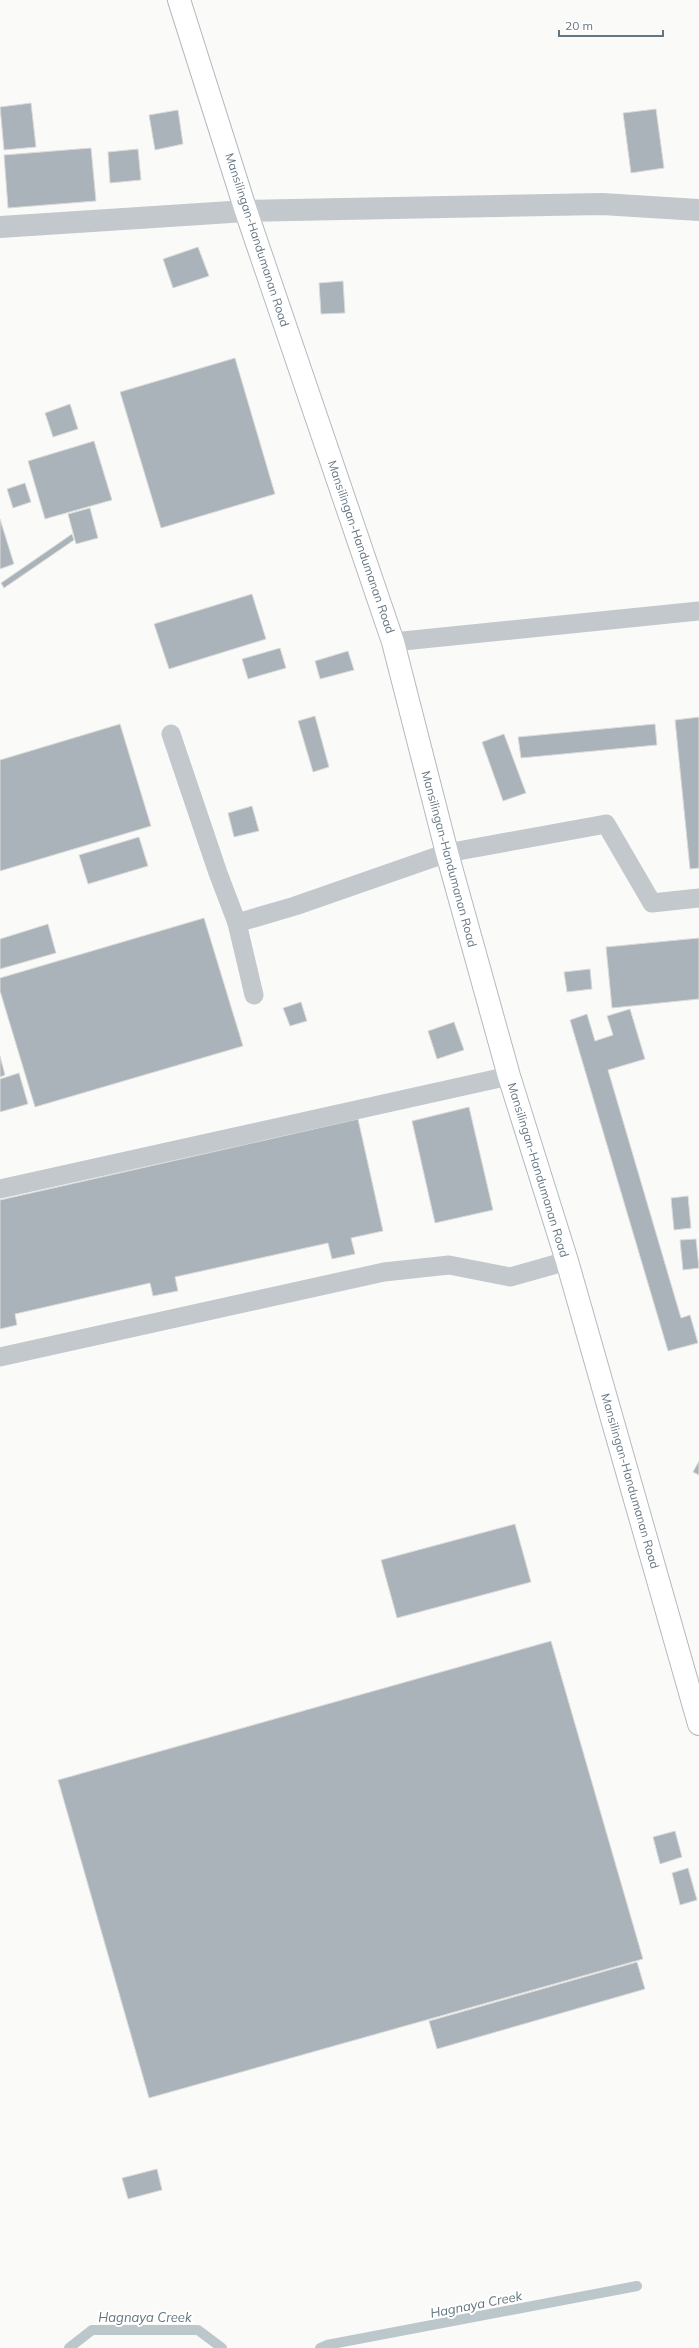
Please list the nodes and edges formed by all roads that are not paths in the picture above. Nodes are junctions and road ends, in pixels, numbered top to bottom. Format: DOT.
graph roads {
  1 [pos="179,0"];
  2 [pos="699,210"];
  3 [pos="246,211"];
  4 [pos="0,227"];
  5 [pos="699,611"];
  6 [pos="393,642"];
  7 [pos="171,734"];
  8 [pos="447,853"];
  9 [pos="699,898"];
  10 [pos="237,923"];
  11 [pos="254,995"];
  12 [pos="509,1076"];
  13 [pos="0,1189"];
  14 [pos="567,1261"];
  15 [pos="0,1357"];
  16 [pos="699,1724"];
  1 -- 3 [label="street, Mansilingan-Handumanan Road"];
  2 -- 3 [label="street"];
  3 -- 4 [label="street"];
  3 -- 6 [label="street, Mansilingan-Handumanan Road"];
  5 -- 6 [label="lane"];
  6 -- 8 [label="street, Mansilingan-Handumanan Road"];
  7 -- 10 [label="lane"];
  8 -- 9 [label="lane"];
  8 -- 10 [label="lane"];
  8 -- 12 [label="street, Mansilingan-Handumanan Road"];
  10 -- 11 [label="lane"];
  12 -- 13 [label="lane"];
  12 -- 14 [label="street, Mansilingan-Handumanan Road"];
  14 -- 15 [label="lane"];
  14 -- 16 [label="street, Mansilingan-Handumanan Road"];
}
